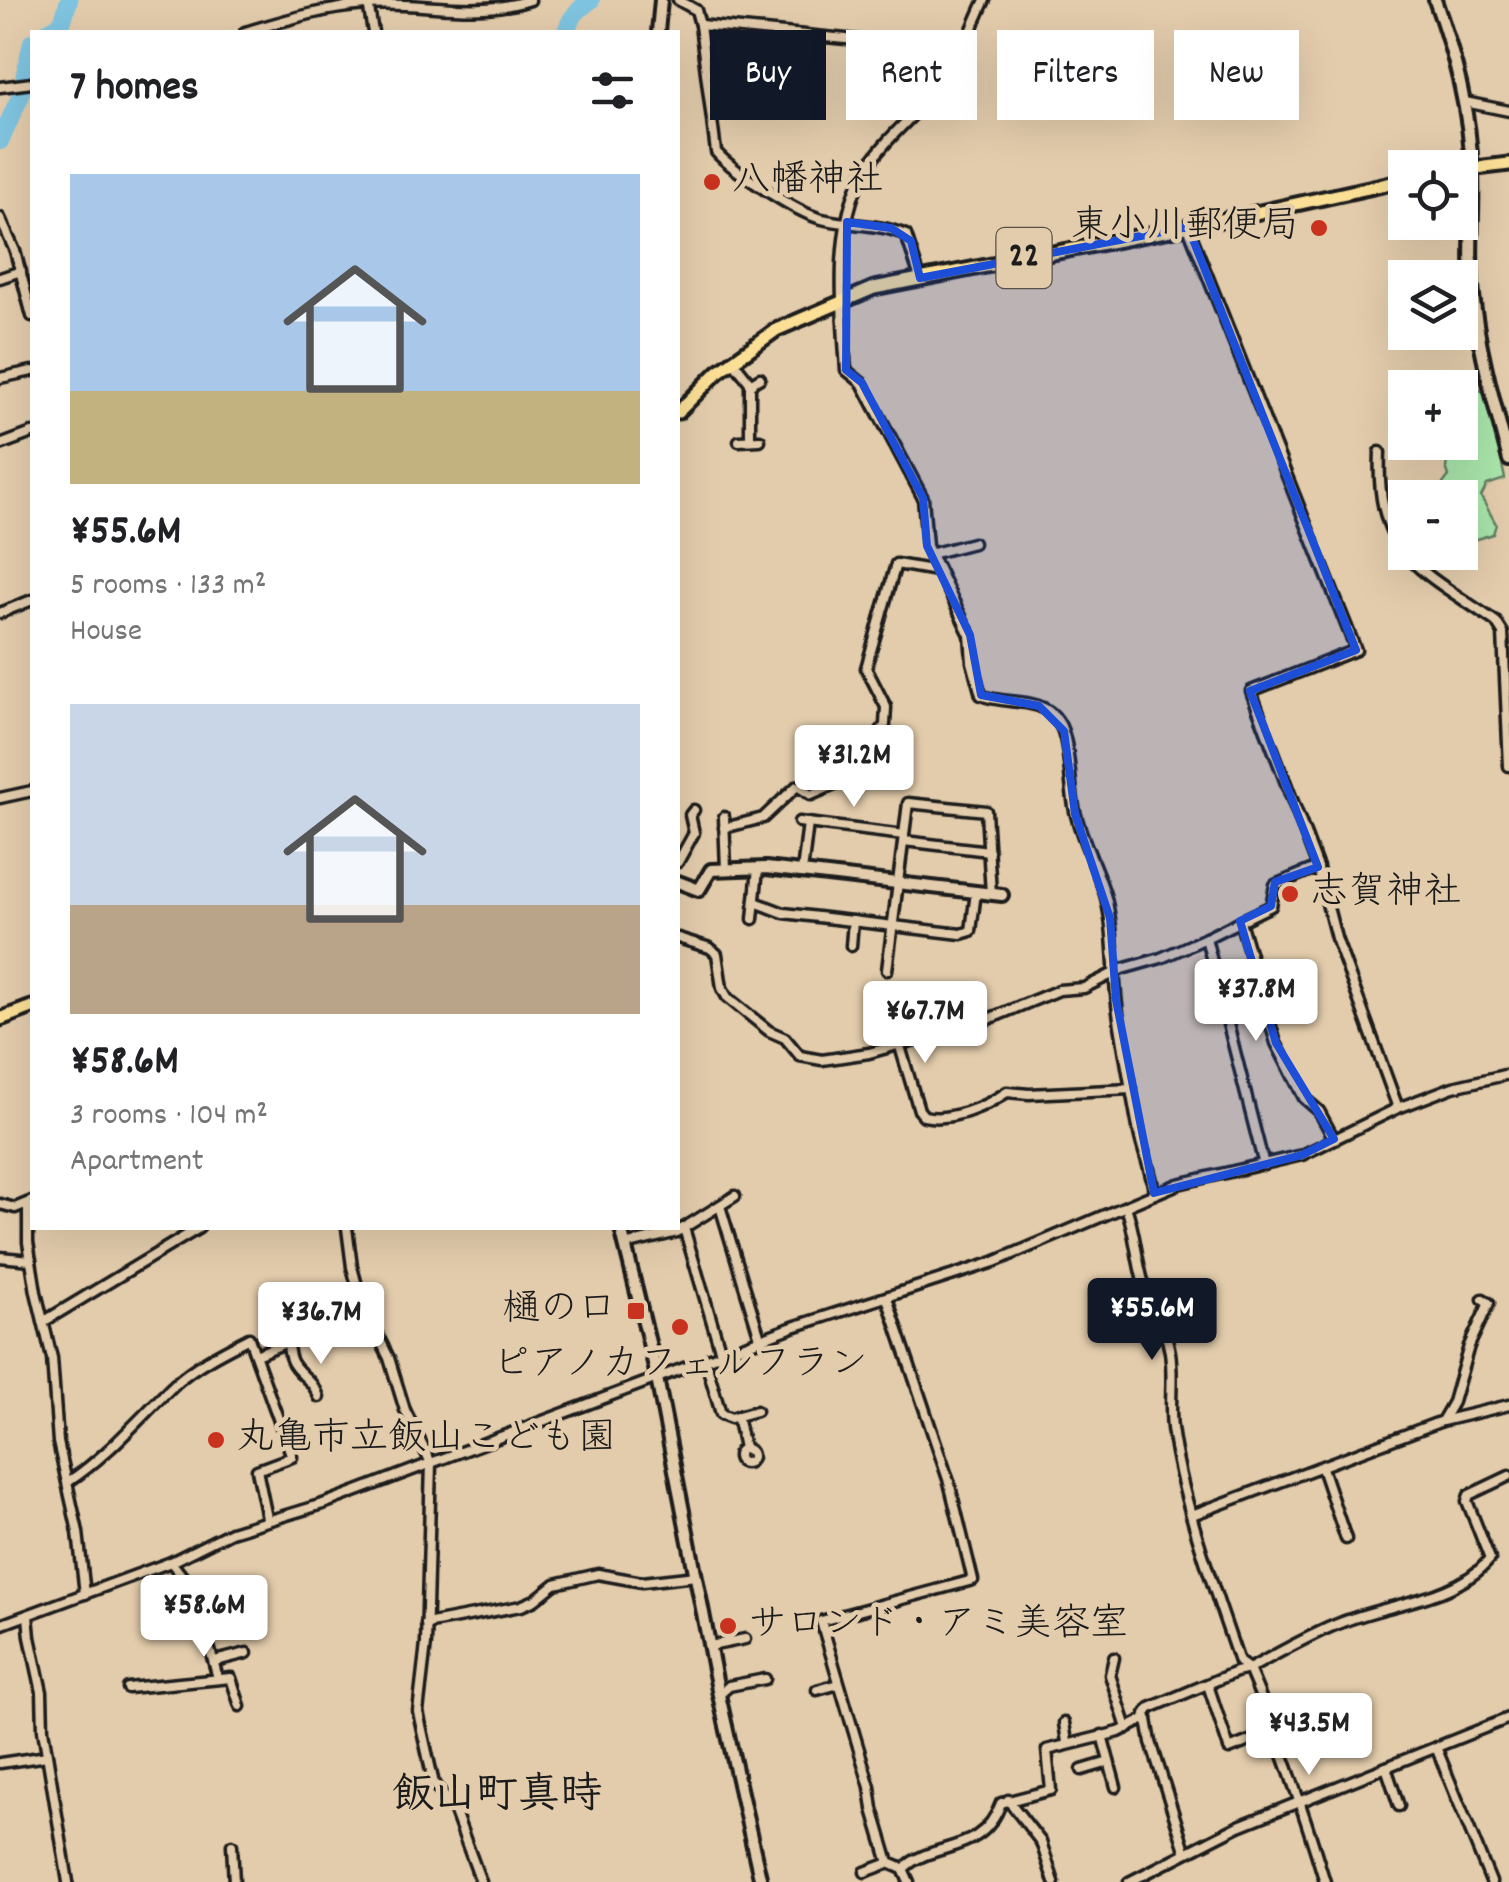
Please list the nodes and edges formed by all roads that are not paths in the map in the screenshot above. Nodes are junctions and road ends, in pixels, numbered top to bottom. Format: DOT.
graph roads {
  1 [pos="530,0"];
  2 [pos="660,0"];
  3 [pos="678,0"];
  4 [pos="985,0"];
  5 [pos="1435,0"];
  6 [pos="368,2"];
  7 [pos="700,25"];
  8 [pos="251,30"];
  9 [pos="373,30"];
  10 [pos="658,30"];
  11 [pos="971,30"];
  12 [pos="846,39"];
  13 [pos="27,84"];
  14 [pos="0,86"];
  15 [pos="1465,102"];
  16 [pos="1509,111"];
  17 [pos="909,120"];
  18 [pos="1466,150"];
  19 [pos="1509,164"];
  20 [pos="1478,168"];
  21 [pos="1388,184"];
  22 [pos="0,218"];
  23 [pos="847,222"];
  24 [pos="1188,227"];
  25 [pos="1470,240"];
  26 [pos="21,272"];
  27 [pos="0,278"];
  28 [pos="920,278"];
  29 [pos="842,299"];
  30 [pos="30,308"];
  31 [pos="732,360"];
  32 [pos="30,371"];
  33 [pos="0,378"];
  34 [pos="760,378"];
  35 [pos="751,384"];
  36 [pos="680,410"];
  37 [pos="30,434"];
  38 [pos="740,440"];
  39 [pos="0,445"];
  40 [pos="1380,452"];
  41 [pos="1509,460"];
  42 [pos="973,543"];
  43 [pos="930,554"];
  44 [pos="937,571"];
  45 [pos="30,601"];
  46 [pos="0,613"];
  47 [pos="1509,766"];
  48 [pos="30,791"];
  49 [pos="0,798"];
  50 [pos="694,810"];
  51 [pos="724,817"];
  52 [pos="724,828"];
  53 [pos="904,838"];
  54 [pos="988,851"];
  55 [pos="680,858"];
  56 [pos="1318,867"];
  57 [pos="758,868"];
  58 [pos="726,869"];
  59 [pos="802,872"];
  60 [pos="680,883"];
  61 [pos="898,883"];
  62 [pos="976,892"];
  63 [pos="997,895"];
  64 [pos="755,902"];
  65 [pos="753,919"];
  66 [pos="853,921"];
  67 [pos="1240,921"];
  68 [pos="892,926"];
  69 [pos="1206,938"];
  70 [pos="680,939"];
  71 [pos="850,946"];
  72 [pos="886,970"];
  73 [pos="1112,976"];
  74 [pos="30,1009"];
  75 [pos="0,1019"];
  76 [pos="899,1042"];
  77 [pos="1509,1074"];
  78 [pos="1131,1089"];
  79 [pos="1398,1108"];
  80 [pos="1334,1139"];
  81 [pos="1264,1165"];
  82 [pos="1154,1192"];
  83 [pos="735,1196"];
  84 [pos="30,1203"];
  85 [pos="0,1204"];
  86 [pos="720,1206"];
  87 [pos="1126,1207"];
  88 [pos="684,1228"];
  89 [pos="680,1229"];
  90 [pos="196,1230"];
  91 [pos="347,1230"];
  92 [pos="621,1230"];
  93 [pos="661,1232"];
  94 [pos="625,1245"];
  95 [pos="0,1257"];
  96 [pos="30,1260"];
  97 [pos="886,1298"];
  98 [pos="1484,1299"];
  99 [pos="42,1322"];
  100 [pos="760,1340"];
  101 [pos="256,1356"];
  102 [pos="722,1356"];
  103 [pos="706,1362"];
  104 [pos="658,1380"];
  105 [pos="318,1397"];
  106 [pos="1509,1404"];
  107 [pos="756,1410"];
  108 [pos="737,1416"];
  109 [pos="1442,1421"];
  110 [pos="744,1448"];
  111 [pos="431,1463"];
  112 [pos="1322,1468"];
  113 [pos="1509,1476"];
  114 [pos="68,1482"];
  115 [pos="1192,1514"];
  116 [pos="267,1518"];
  117 [pos="1346,1539"];
  118 [pos="171,1562"];
  119 [pos="696,1576"];
  120 [pos="85,1594"];
  121 [pos="28,1616"];
  122 [pos="426,1624"];
  123 [pos="0,1625"];
  124 [pos="745,1638"];
  125 [pos="710,1646"];
  126 [pos="247,1653"];
  127 [pos="1114,1658"];
  128 [pos="215,1660"];
  129 [pos="1249,1669"];
  130 [pos="218,1678"];
  131 [pos="765,1679"];
  132 [pos="838,1684"];
  133 [pos="1208,1684"];
  134 [pos="128,1688"];
  135 [pos="817,1690"];
  136 [pos="719,1695"];
  137 [pos="240,1706"];
  138 [pos="1147,1718"];
  139 [pos="1509,1718"];
  140 [pos="1064,1723"];
  141 [pos="1127,1728"];
  142 [pos="1275,1731"];
  143 [pos="1102,1735"];
  144 [pos="1067,1742"];
  145 [pos="1436,1747"];
  146 [pos="47,1756"];
  147 [pos="1109,1762"];
  148 [pos="0,1763"];
  149 [pos="1386,1768"];
  150 [pos="1082,1770"];
  151 [pos="1116,1787"];
  152 [pos="1301,1799"];
  153 [pos="1008,1800"];
  154 [pos="1399,1806"];
  155 [pos="232,1845"];
  156 [pos="1185,1850"];
  157 [pos="889,1863"];
  158 [pos="903,1869"];
  159 [pos="865,1872"];
  160 [pos="68,1882"];
  161 [pos="234,1882"];
  162 [pos="481,1882"];
  163 [pos="760,1882"];
  164 [pos="910,1882"];
  165 [pos="1054,1882"];
  166 [pos="1128,1882"];
  167 [pos="1325,1882"];
  168 [pos="1490,1882"];
  1 -- 6 [label="street"];
  2 -- 10 [label="street"];
  3 -- 7 [label="street"];
  4 -- 11 [label="street"];
  5 -- 15 [label="street"];
  6 -- 8 [label="street"];
  6 -- 9 [label="street"];
  7 -- 12 [label="street"];
  7 -- 23 [label="street"];
  13 -- 14 [label="street"];
  15 -- 16 [label="street"];
  15 -- 18 [label="street"];
  17 -- 23 [label="street"];
  19 -- 20 [label="main road"];
  21 -- 24 [label="main road, 22"];
  22 -- 26 [label="street"];
  23 -- 28 [label="street"];
  23 -- 29 [label="street"];
  24 -- 28 [label="main road, 22"];
  24 -- 56 [label="street"];
  25 -- 41 [label="street"];
  26 -- 27 [label="street"];
  26 -- 30 [label="street"];
  28 -- 29 [label="main road, 22"];
  29 -- 31 [label="main road, 22"];
  29 -- 43 [label="street"];
  31 -- 35 [label="street"];
  31 -- 36 [label="main road, 22"];
  32 -- 33 [label="street"];
  34 -- 35 [label="street"];
  35 -- 38 [label="street"];
  37 -- 39 [label="street"];
  40 -- 47 [label="street"];
  42 -- 43 [label="street"];
  43 -- 44 [label="street"];
  44 -- 52 [label="street"];
  44 -- 73 [label="street"];
  45 -- 46 [label="street"];
  48 -- 49 [label="street"];
  50 -- 55 [label="street"];
  51 -- 52 [label="street"];
  52 -- 58 [label="street"];
  53 -- 54 [label="street"];
  53 -- 54 [label="street"];
  53 -- 59 [label="street"];
  53 -- 61 [label="street"];
  54 -- 63 [label="street"];
  56 -- 67 [label="street"];
  56 -- 79 [label="street"];
  57 -- 58 [label="street"];
  57 -- 59 [label="street"];
  57 -- 64 [label="street"];
  58 -- 60 [label="street"];
  59 -- 61 [label="street"];
  61 -- 62 [label="street"];
  61 -- 68 [label="street"];
  62 -- 63 [label="street"];
  62 -- 68 [label="street"];
  64 -- 65 [label="street"];
  64 -- 66 [label="street"];
  66 -- 68 [label="street"];
  66 -- 71 [label="street"];
  67 -- 69 [label="street"];
  67 -- 80 [label="street"];
  68 -- 72 [label="street"];
  69 -- 73 [label="street"];
  69 -- 81 [label="street"];
  70 -- 76 [label="street"];
  73 -- 76 [label="street"];
  73 -- 78 [label="street"];
  74 -- 75 [label="main road"];
  76 -- 78 [label="street"];
  77 -- 79 [label="street"];
  78 -- 82 [label="street"];
  79 -- 80 [label="street"];
  80 -- 81 [label="street"];
  81 -- 82 [label="street"];
  82 -- 87 [label="street"];
  83 -- 86 [label="street"];
  84 -- 85 [label="street"];
  84 -- 96 [label="street"];
  86 -- 88 [label="street"];
  86 -- 100 [label="street"];
  87 -- 97 [label="street"];
  87 -- 115 [label="street"];
  88 -- 89 [label="street"];
  88 -- 102 [label="street"];
  90 -- 99 [label="street"];
  91 -- 111 [label="street"];
  92 -- 94 [label="street"];
  93 -- 94 [label="street"];
  94 -- 104 [label="street"];
  95 -- 96 [label="street"];
  96 -- 99 [label="street"];
  97 -- 100 [label="street"];
  97 -- 132 [label="street"];
  98 -- 109 [label="street"];
  99 -- 114 [label="street"];
  100 -- 102 [label="street"];
  101 -- 105 [label="street"];
  101 -- 114 [label="street"];
  101 -- 116 [label="street"];
  102 -- 103 [label="street"];
  103 -- 104 [label="street"];
  103 -- 108 [label="street"];
  104 -- 111 [label="street"];
  104 -- 119 [label="street"];
  106 -- 109 [label="street"];
  107 -- 108 [label="street"];
  108 -- 110 [label="street"];
  109 -- 112 [label="street"];
  111 -- 116 [label="street"];
  111 -- 122 [label="street"];
  112 -- 115 [label="street"];
  112 -- 117 [label="street"];
  113 -- 129 [label="street"];
  114 -- 120 [label="street"];
  115 -- 129 [label="street"];
  116 -- 118 [label="street"];
  118 -- 120 [label="street"];
  118 -- 128 [label="street"];
  119 -- 122 [label="street"];
  119 -- 125 [label="street"];
  120 -- 121 [label="street"];
  121 -- 123 [label="street"];
  121 -- 146 [label="street"];
  122 -- 162 [label="street"];
  124 -- 125 [label="street"];
  125 -- 136 [label="street"];
  126 -- 128 [label="street"];
  127 -- 141 [label="street"];
  128 -- 130 [label="street"];
  129 -- 133 [label="street"];
  129 -- 142 [label="street"];
  130 -- 134 [label="street"];
  130 -- 137 [label="street"];
  131 -- 136 [label="street"];
  132 -- 135 [label="street"];
  132 -- 157 [label="street"];
  133 -- 138 [label="street"];
  133 -- 142 [label="street"];
  136 -- 163 [label="street"];
  138 -- 141 [label="street"];
  138 -- 156 [label="street"];
  139 -- 145 [label="street"];
  140 -- 144 [label="street"];
  141 -- 143 [label="street"];
  142 -- 152 [label="street"];
  143 -- 144 [label="street"];
  143 -- 147 [label="street"];
  144 -- 153 [label="street"];
  145 -- 149 [label="street"];
  145 -- 168 [label="street"];
  146 -- 148 [label="street"];
  146 -- 160 [label="street"];
  147 -- 150 [label="street"];
  147 -- 151 [label="street"];
  149 -- 152 [label="street"];
  149 -- 154 [label="street"];
  152 -- 156 [label="street"];
  152 -- 167 [label="street"];
  153 -- 158 [label="street"];
  153 -- 165 [label="street"];
  155 -- 161 [label="street"];
  156 -- 166 [label="street"];
  157 -- 158 [label="street"];
  157 -- 159 [label="street"];
  158 -- 164 [label="street"];
}
